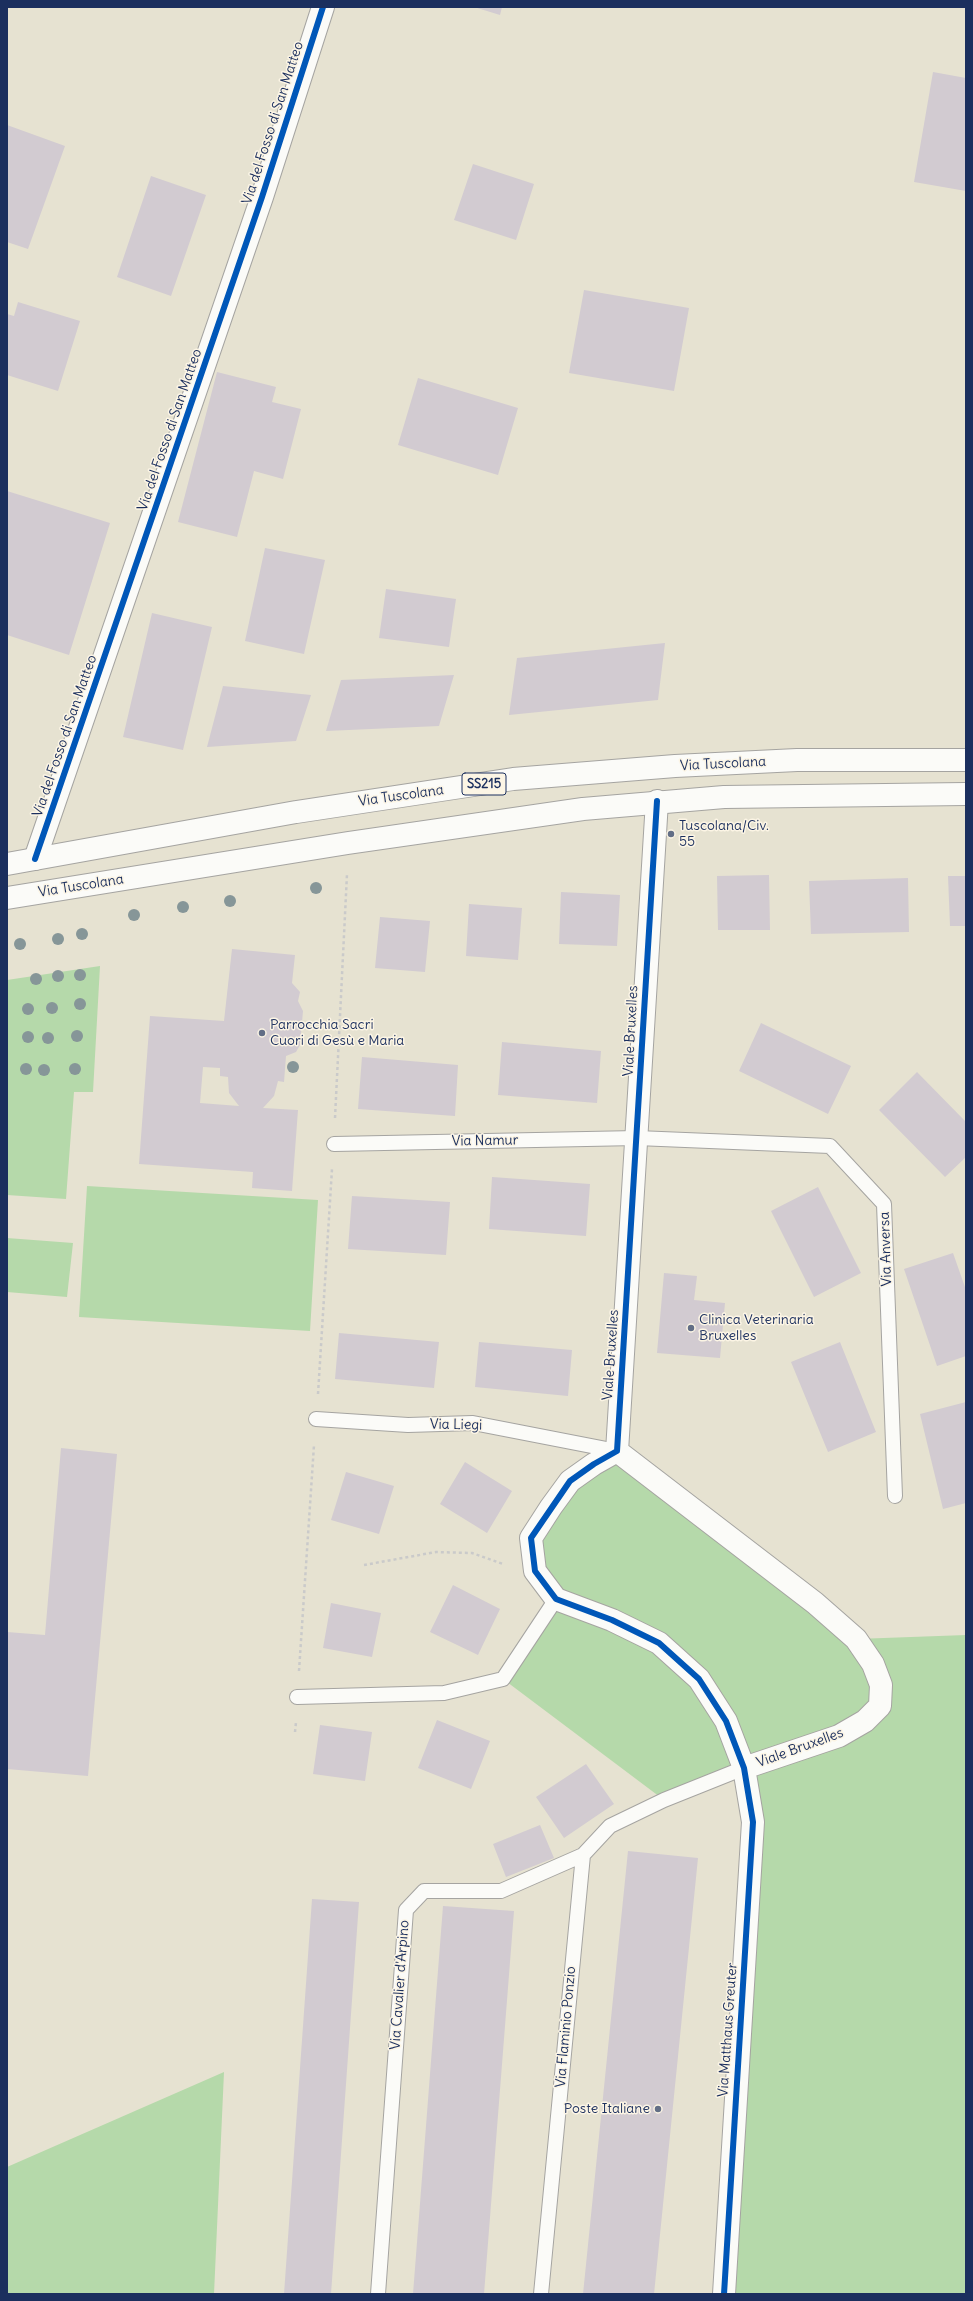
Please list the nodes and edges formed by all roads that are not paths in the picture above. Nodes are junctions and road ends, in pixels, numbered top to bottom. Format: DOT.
graph roads {
  1 [pos="323,7"];
  2 [pos="966,760"];
  3 [pos="966,794"];
  4 [pos="657,801"];
  5 [pos="35,859"];
  6 [pos="7,864"];
  7 [pos="7,898"];
  8 [pos="637,1138"];
  9 [pos="334,1144"];
  10 [pos="316,1419"];
  11 [pos="617,1451"];
  12 [pos="895,1496"];
  13 [pos="556,1599"];
  14 [pos="297,1697"];
  15 [pos="744,1768"];
  16 [pos="583,1855"];
  17 [pos="378,2294"];
  18 [pos="541,2294"];
  19 [pos="724,2294"];
  1 -- 5 [label="street, Via del Fosso di San Matteo"];
  2 -- 5 [label="street, Via Tuscolana / SS215"];
  3 -- 4 [label="street, Via Tuscolana"];
  4 -- 7 [label="street, Via Tuscolana"];
  4 -- 8 [label="street, Viale Bruxelles"];
  5 -- 6 [label="street, Via Tuscolana / SS215"];
  8 -- 9 [label="lane, Via Namur"];
  8 -- 11 [label="street, Viale Bruxelles"];
  8 -- 12 [label="lane, Via Anversa"];
  10 -- 11 [label="lane, Via Liegi"];
  11 -- 13 [label="street"];
  11 -- 15 [label="street, Viale Bruxelles"];
  13 -- 14 [label="lane"];
  13 -- 15 [label="street, Viale Bruxelles"];
  15 -- 16 [label="lane, Via Cavalier d'Arpino"];
  15 -- 19 [label="street, Via Matthaus Greuter"];
  16 -- 17 [label="lane, Via Cavalier d'Arpino"];
  16 -- 18 [label="lane, Via Flaminio Ponzio"];
}
